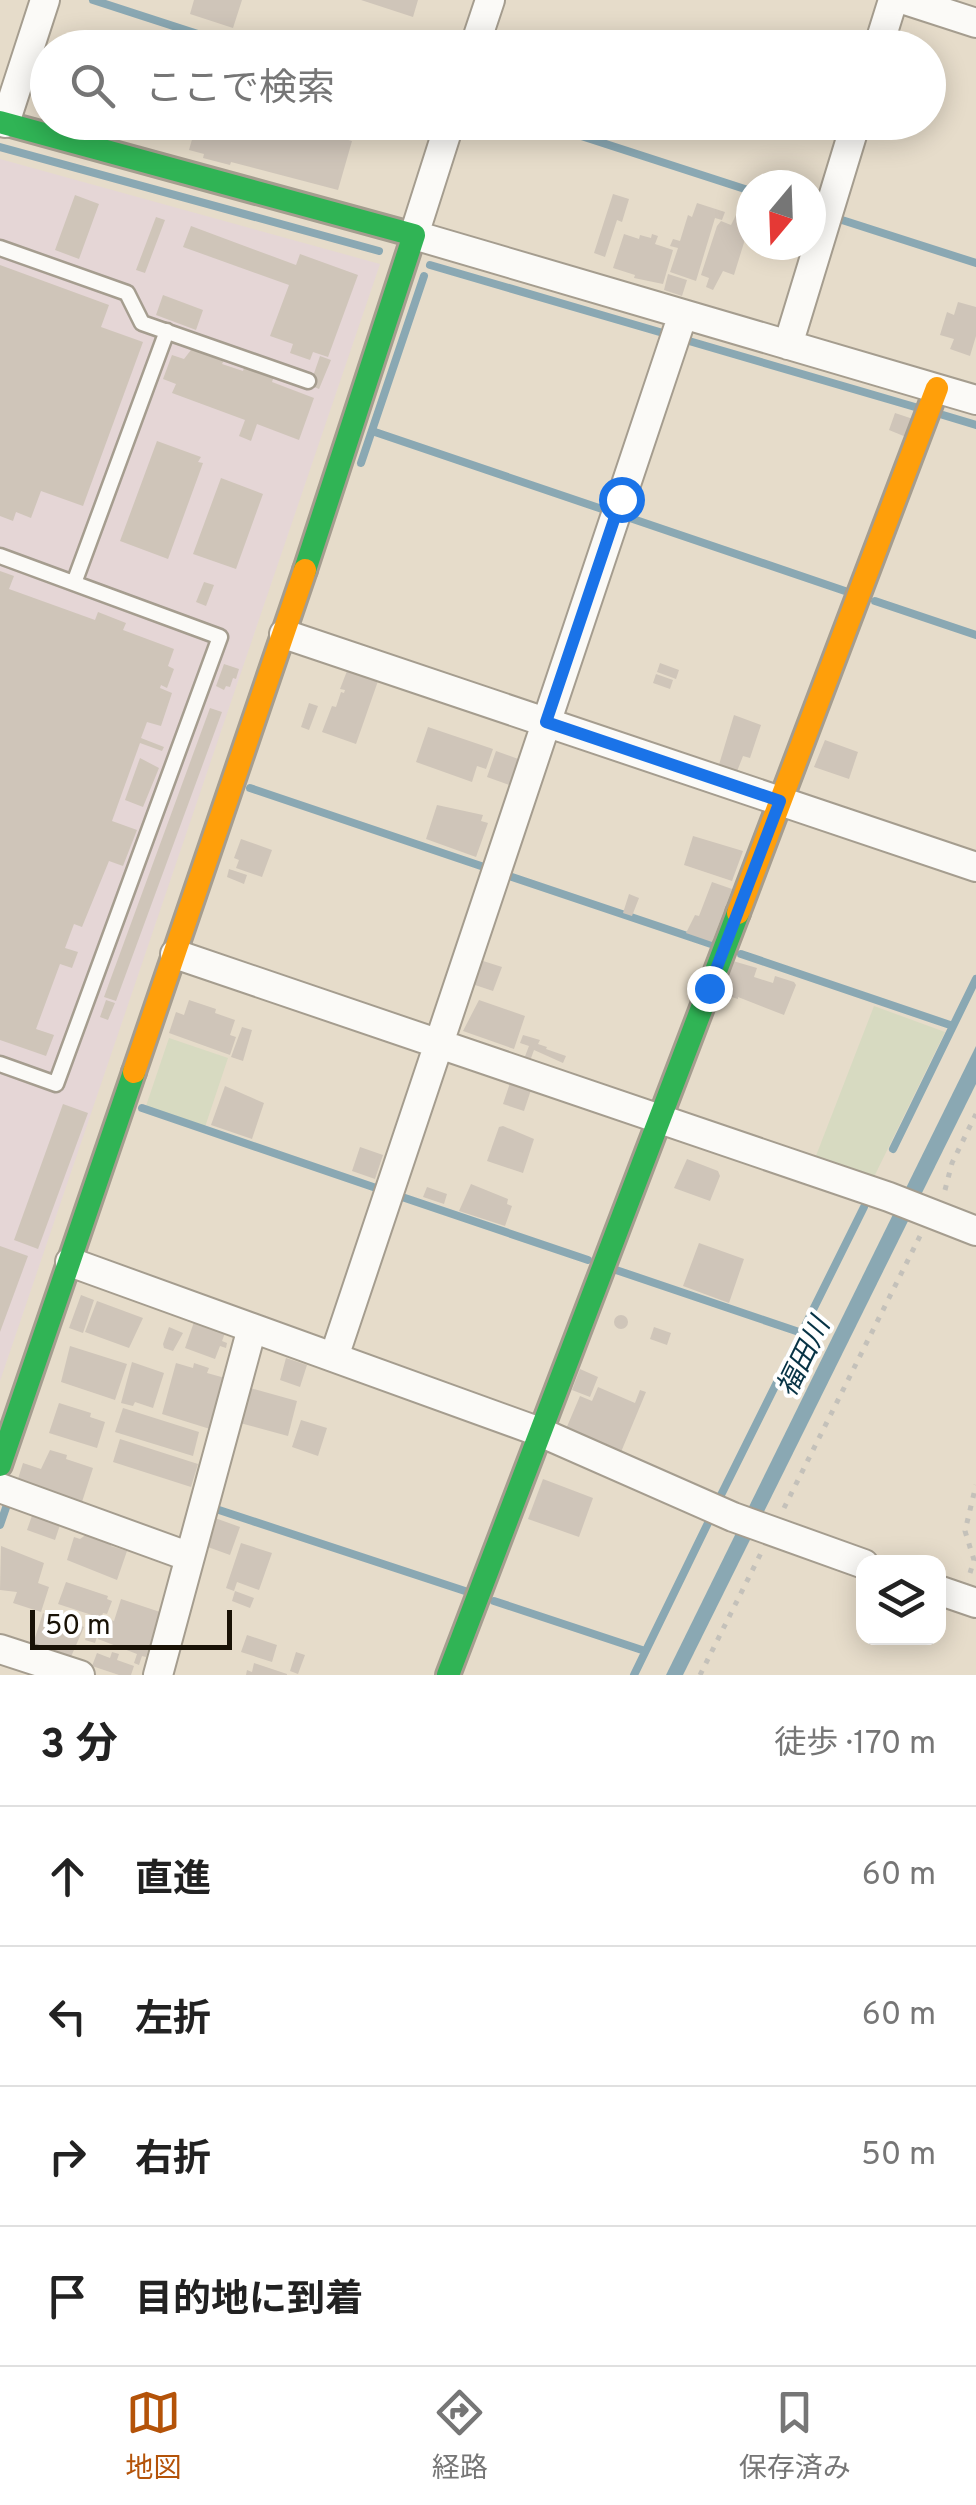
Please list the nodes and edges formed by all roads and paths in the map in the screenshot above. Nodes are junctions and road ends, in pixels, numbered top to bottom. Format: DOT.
graph roads {
  1 [pos="45,0"];
  2 [pos="490,0"];
  3 [pos="892,0"];
  4 [pos="905,0"];
  5 [pos="976,22"];
  6 [pos="34,30"];
  7 [pos="480,30"];
  8 [pos="883,30"];
  9 [pos="30,43"];
  10 [pos="2,122"];
  11 [pos="30,130"];
  12 [pos="68,140"];
  13 [pos="444,140"];
  14 [pos="851,140"];
  15 [pos="414,235"];
  16 [pos="0,248"];
  17 [pos="683,314"];
  18 [pos="167,332"];
  19 [pos="788,345"];
  20 [pos="308,381"];
  21 [pos="937,388"];
  22 [pos="976,400"];
  23 [pos="0,556"];
  24 [pos="74,582"];
  25 [pos="284,634"];
  26 [pos="546,722"];
  27 [pos="780,801"];
  28 [pos="976,866"];
  29 [pos="174,954"];
  30 [pos="438,1044"];
  31 [pos="0,1064"];
  32 [pos="976,1114"];
  33 [pos="659,1120"];
  34 [pos="931,1215"];
  35 [pos="976,1231"];
  36 [pos="70,1262"];
  37 [pos="252,1328"];
  38 [pos="334,1357"];
  39 [pos="540,1432"];
  40 [pos="0,1465"];
  41 [pos="976,1484"];
  42 [pos="0,1488"];
  43 [pos="769,1531"];
  44 [pos="190,1557"];
  45 [pos="856,1561"];
  46 [pos="958,1596"];
  47 [pos="0,1649"];
  48 [pos="80,1675"];
  49 [pos="158,1675"];
  50 [pos="448,1675"];
  51 [pos="700,1675"];
  1 -- 6 [label="street"];
  2 -- 7 [label="street"];
  3 -- 8 [label="street"];
  4 -- 5 [label="street"];
  9 -- 10 [label="street"];
  10 -- 11 [label="street"];
  12 -- 15 [label="street"];
  13 -- 15 [label="street"];
  14 -- 19 [label="street"];
  15 -- 17 [label="street"];
  15 -- 25 [label="street"];
  16 -- 18 [label="lane"];
  17 -- 19 [label="street"];
  17 -- 26 [label="street"];
  18 -- 20 [label="lane"];
  18 -- 24 [label="lane"];
  19 -- 21 [label="street"];
  21 -- 22 [label="street"];
  21 -- 27 [label="street"];
  23 -- 24 [label="lane"];
  24 -- 31 [label="lane"];
  25 -- 26 [label="street"];
  25 -- 29 [label="street"];
  26 -- 27 [label="street"];
  26 -- 30 [label="street"];
  27 -- 28 [label="street"];
  27 -- 33 [label="street"];
  29 -- 30 [label="street"];
  29 -- 36 [label="street"];
  30 -- 33 [label="street"];
  30 -- 38 [label="street"];
  32 -- 34 [label="path"];
  33 -- 34 [label="street"];
  33 -- 39 [label="street"];
  34 -- 35 [label="street"];
  34 -- 43 [label="path"];
  36 -- 37 [label="street"];
  36 -- 40 [label="street"];
  37 -- 38 [label="street"];
  37 -- 44 [label="street"];
  38 -- 39 [label="street"];
  39 -- 43 [label="street"];
  39 -- 50 [label="street"];
  41 -- 46 [label="path"];
  42 -- 44 [label="street"];
  43 -- 45 [label="street"];
  43 -- 51 [label="path"];
  44 -- 49 [label="street"];
  47 -- 48 [label="street"];
}
